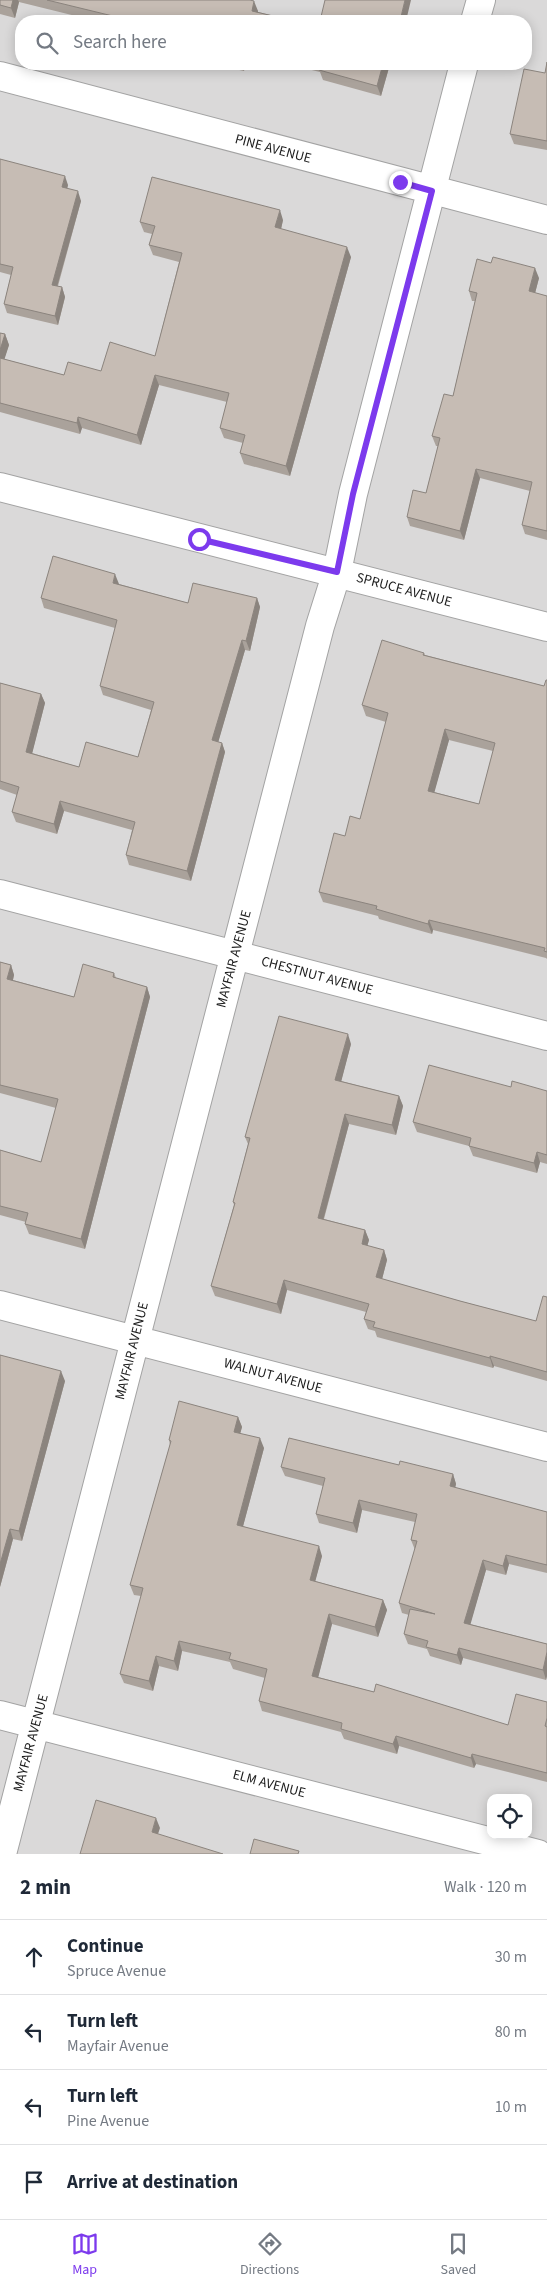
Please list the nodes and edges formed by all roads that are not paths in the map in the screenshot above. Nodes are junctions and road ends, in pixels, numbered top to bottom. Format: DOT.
graph roads {
  1 [pos="481,0"];
  2 [pos="477,15"];
  3 [pos="462,70"];
  4 [pos="0,76"];
  5 [pos="432,191"];
  6 [pos="547,220"];
  7 [pos="0,487"];
  8 [pos="337,572"];
  9 [pos="547,627"];
  10 [pos="0,894"];
  11 [pos="235,955"];
  12 [pos="547,1036"];
  13 [pos="0,1306"];
  14 [pos="135,1340"];
  15 [pos="547,1447"];
  16 [pos="0,1714"];
  17 [pos="36,1724"];
  18 [pos="2,1854"];
  19 [pos="538,1854"];
  1 -- 2 [label="street"];
  3 -- 5 [label="street, MAYFAIR AVENUE"];
  4 -- 5 [label="street, PINE AVENUE"];
  5 -- 6 [label="street, PINE AVENUE"];
  5 -- 8 [label="street, MAYFAIR AVENUE"];
  7 -- 8 [label="street, SPRUCE AVENUE"];
  8 -- 9 [label="street, SPRUCE AVENUE"];
  8 -- 11 [label="street, MAYFAIR AVENUE"];
  10 -- 11 [label="street, CHESTNUT AVENUE"];
  11 -- 12 [label="street, CHESTNUT AVENUE"];
  11 -- 14 [label="street, MAYFAIR AVENUE"];
  13 -- 14 [label="street, WALNUT AVENUE"];
  14 -- 15 [label="street, WALNUT AVENUE"];
  14 -- 17 [label="street, MAYFAIR AVENUE"];
  16 -- 17 [label="street, ELM AVENUE"];
  17 -- 18 [label="street, MAYFAIR AVENUE"];
  17 -- 19 [label="street, ELM AVENUE"];
}
